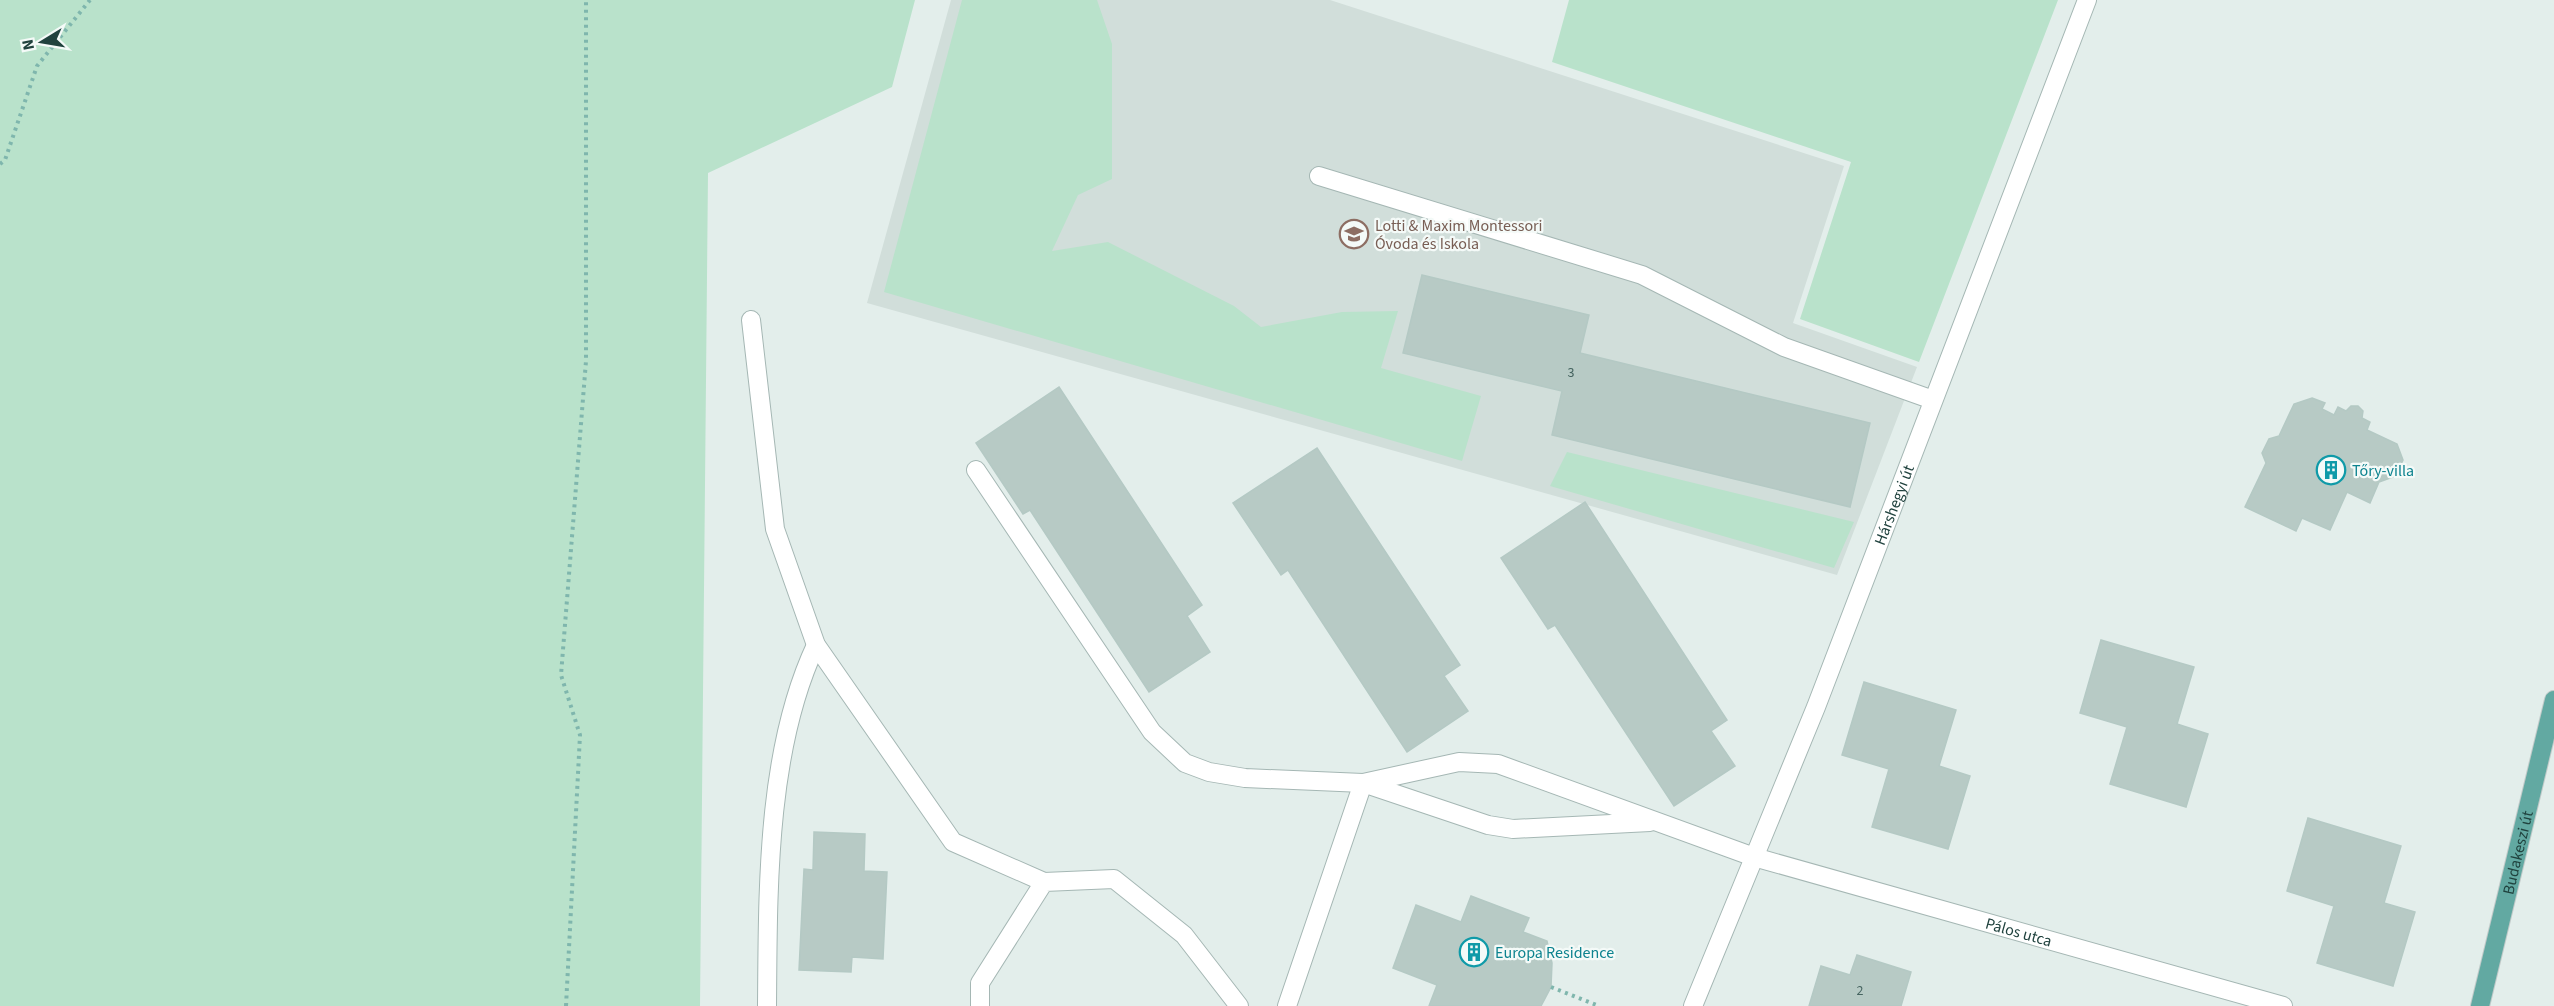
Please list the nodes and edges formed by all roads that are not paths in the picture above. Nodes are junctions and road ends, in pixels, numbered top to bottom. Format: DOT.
graph roads {
  1 [pos="2087,0"];
  2 [pos="1319,176"];
  3 [pos="751,320"];
  4 [pos="1933,400"];
  5 [pos="976,470"];
  6 [pos="816,645"];
  7 [pos="2554,700"];
  8 [pos="1363,783"];
  9 [pos="1655,821"];
  10 [pos="1754,857"];
  11 [pos="1044,882"];
  12 [pos="767,1006"];
  13 [pos="980,1006"];
  14 [pos="1239,1006"];
  15 [pos="1287,1006"];
  16 [pos="1694,1006"];
  17 [pos="2283,1006"];
  18 [pos="2480,1006"];
  1 -- 4 [label="street, Hárshegyi út"];
  2 -- 4 [label="street"];
  3 -- 6 [label="street"];
  4 -- 10 [label="street, Hárshegyi út"];
  5 -- 8 [label="street"];
  6 -- 11 [label="street"];
  6 -- 12 [label="street"];
  7 -- 18 [label="main road, Budakeszi út"];
  8 -- 9 [label="street"];
  8 -- 9 [label="street, Pálos utca"];
  8 -- 15 [label="street"];
  9 -- 10 [label="street, Pálos utca"];
  10 -- 16 [label="street, Hárshegyi út"];
  10 -- 17 [label="street, Pálos utca"];
  11 -- 13 [label="street"];
  11 -- 14 [label="street"];
}
